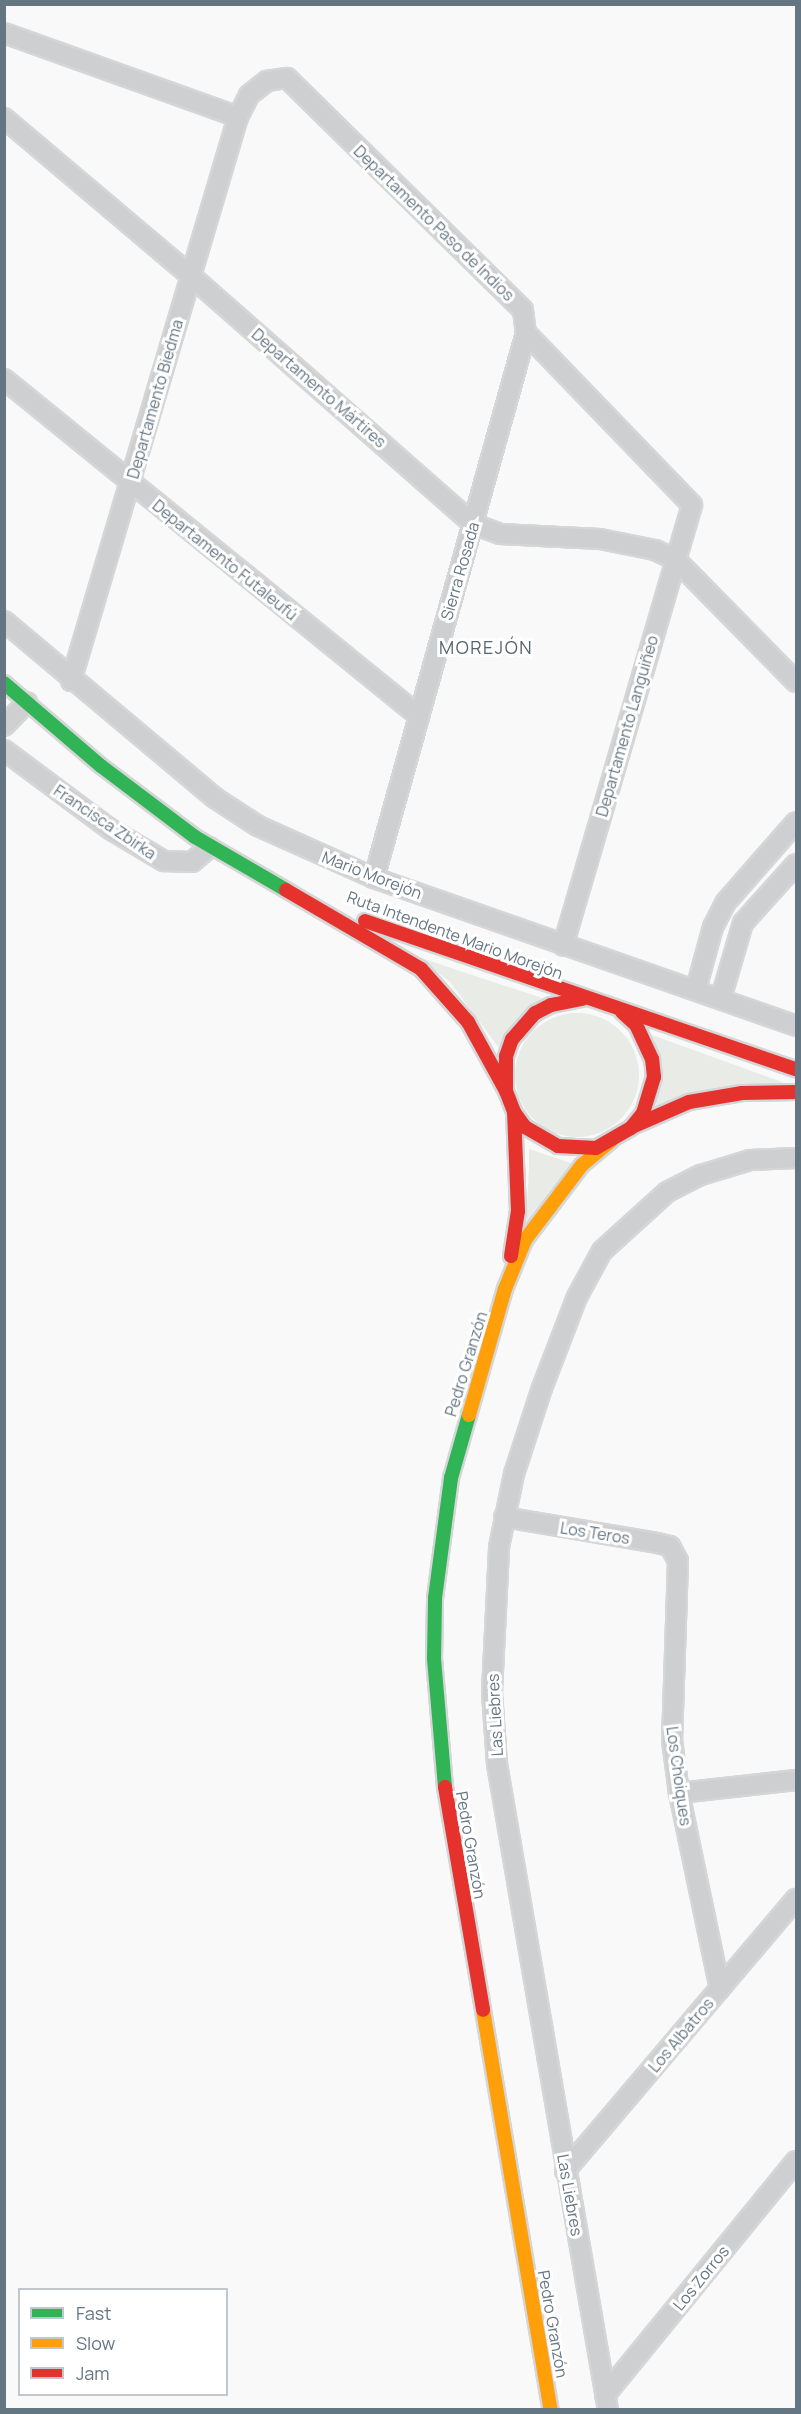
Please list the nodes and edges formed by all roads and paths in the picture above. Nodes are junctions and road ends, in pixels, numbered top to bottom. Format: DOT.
graph roads {
  1 [pos="4,33"];
  2 [pos="286,78"];
  3 [pos="238,117"];
  4 [pos="4,118"];
  5 [pos="191,276"];
  6 [pos="526,333"];
  7 [pos="4,380"];
  8 [pos="130,484"];
  9 [pos="692,505"];
  10 [pos="473,524"];
  11 [pos="676,560"];
  12 [pos="4,621"];
  13 [pos="71,681"];
  14 [pos="796,682"];
  15 [pos="4,683"];
  16 [pos="27,702"];
  17 [pos="419,716"];
  18 [pos="4,726"];
  19 [pos="4,750"];
  20 [pos="796,822"];
  21 [pos="210,848"];
  22 [pos="796,864"];
  23 [pos="374,878"];
  24 [pos="313,903"];
  25 [pos="563,946"];
  26 [pos="696,989"];
  27 [pos="721,998"];
  28 [pos="585,999"];
  29 [pos="622,1012"];
  30 [pos="796,1026"];
  31 [pos="796,1069"];
  32 [pos="506,1091"];
  33 [pos="796,1092"];
  34 [pos="514,1112"];
  35 [pos="631,1128"];
  36 [pos="611,1141"];
  37 [pos="795,1157"];
  38 [pos="505,1289"];
  39 [pos="504,1518"];
  40 [pos="678,1561"];
  41 [pos="796,1780"];
  42 [pos="679,1793"];
  43 [pos="796,1899"];
  44 [pos="720,1989"];
  45 [pos="796,2160"];
  46 [pos="565,2171"];
  47 [pos="607,2402"];
  48 [pos="551,2409"];
  1 -- 3 [label="street"];
  2 -- 3 [label="street, Departamento Biedma"];
  2 -- 6 [label="street, Departamento Paso de Indios"];
  3 -- 5 [label="street, Departamento Biedma"];
  4 -- 5 [label="street, Departamento Mártires"];
  5 -- 8 [label="street, Departamento Biedma"];
  5 -- 10 [label="street, Departamento Mártires"];
  6 -- 9 [label="street, Departamento Paso de Indios"];
  6 -- 10 [label="street, Sierra Rosada"];
  7 -- 8 [label="street, Departamento Futaleufú"];
  8 -- 13 [label="street, Departamento Biedma"];
  8 -- 17 [label="street, Departamento Futaleufú"];
  9 -- 11 [label="street, Departamento Languiñeo"];
  10 -- 11 [label="street, Departamento Mártires"];
  10 -- 17 [label="street, Sierra Rosada"];
  11 -- 14 [label="street"];
  11 -- 25 [label="street, Departamento Languiñeo"];
  12 -- 13 [label="street, Mario Morejón"];
  13 -- 23 [label="street, Mario Morejón"];
  15 -- 16 [label="main road, Ruta Intendente Mario Morejón"];
  16 -- 18 [label="street"];
  16 -- 21 [label="main road, Ruta Intendente Mario Morejón"];
  17 -- 23 [label="street, Sierra Rosada"];
  19 -- 21 [label="street, Francisca Zbirka"];
  20 -- 26 [label="street"];
  21 -- 24 [label="main road, Ruta Intendente Mario Morejón"];
  22 -- 27 [label="street"];
  23 -- 25 [label="street, Mario Morejón"];
  24 -- 28 [label="main road, Ruta Intendente Mario Morejón"];
  24 -- 32 [label="main road, Ruta Intendente Mario Morejón"];
  25 -- 26 [label="street, Mario Morejón"];
  26 -- 27 [label="street, Mario Morejón"];
  27 -- 30 [label="street, Mario Morejón"];
  28 -- 29 [label="main road"];
  28 -- 32 [label="main road"];
  29 -- 31 [label="main road"];
  29 -- 35 [label="main road"];
  32 -- 34 [label="main road"];
  33 -- 35 [label="main road"];
  34 -- 36 [label="main road"];
  34 -- 38 [label="main road, Pedro Granzón"];
  35 -- 36 [label="main road"];
  36 -- 38 [label="main road, Pedro Granzón"];
  37 -- 39 [label="street, Las Liebres"];
  38 -- 48 [label="main road, Pedro Granzón"];
  39 -- 40 [label="street, Los Teros"];
  39 -- 46 [label="street, Las Liebres"];
  40 -- 42 [label="street, Los Choiques"];
  41 -- 42 [label="street"];
  42 -- 44 [label="street, Los Choiques"];
  43 -- 44 [label="street, Los Albatros"];
  44 -- 46 [label="street, Los Albatros"];
  45 -- 47 [label="street, Los Zorros"];
  46 -- 47 [label="street, Las Liebres"];
}
